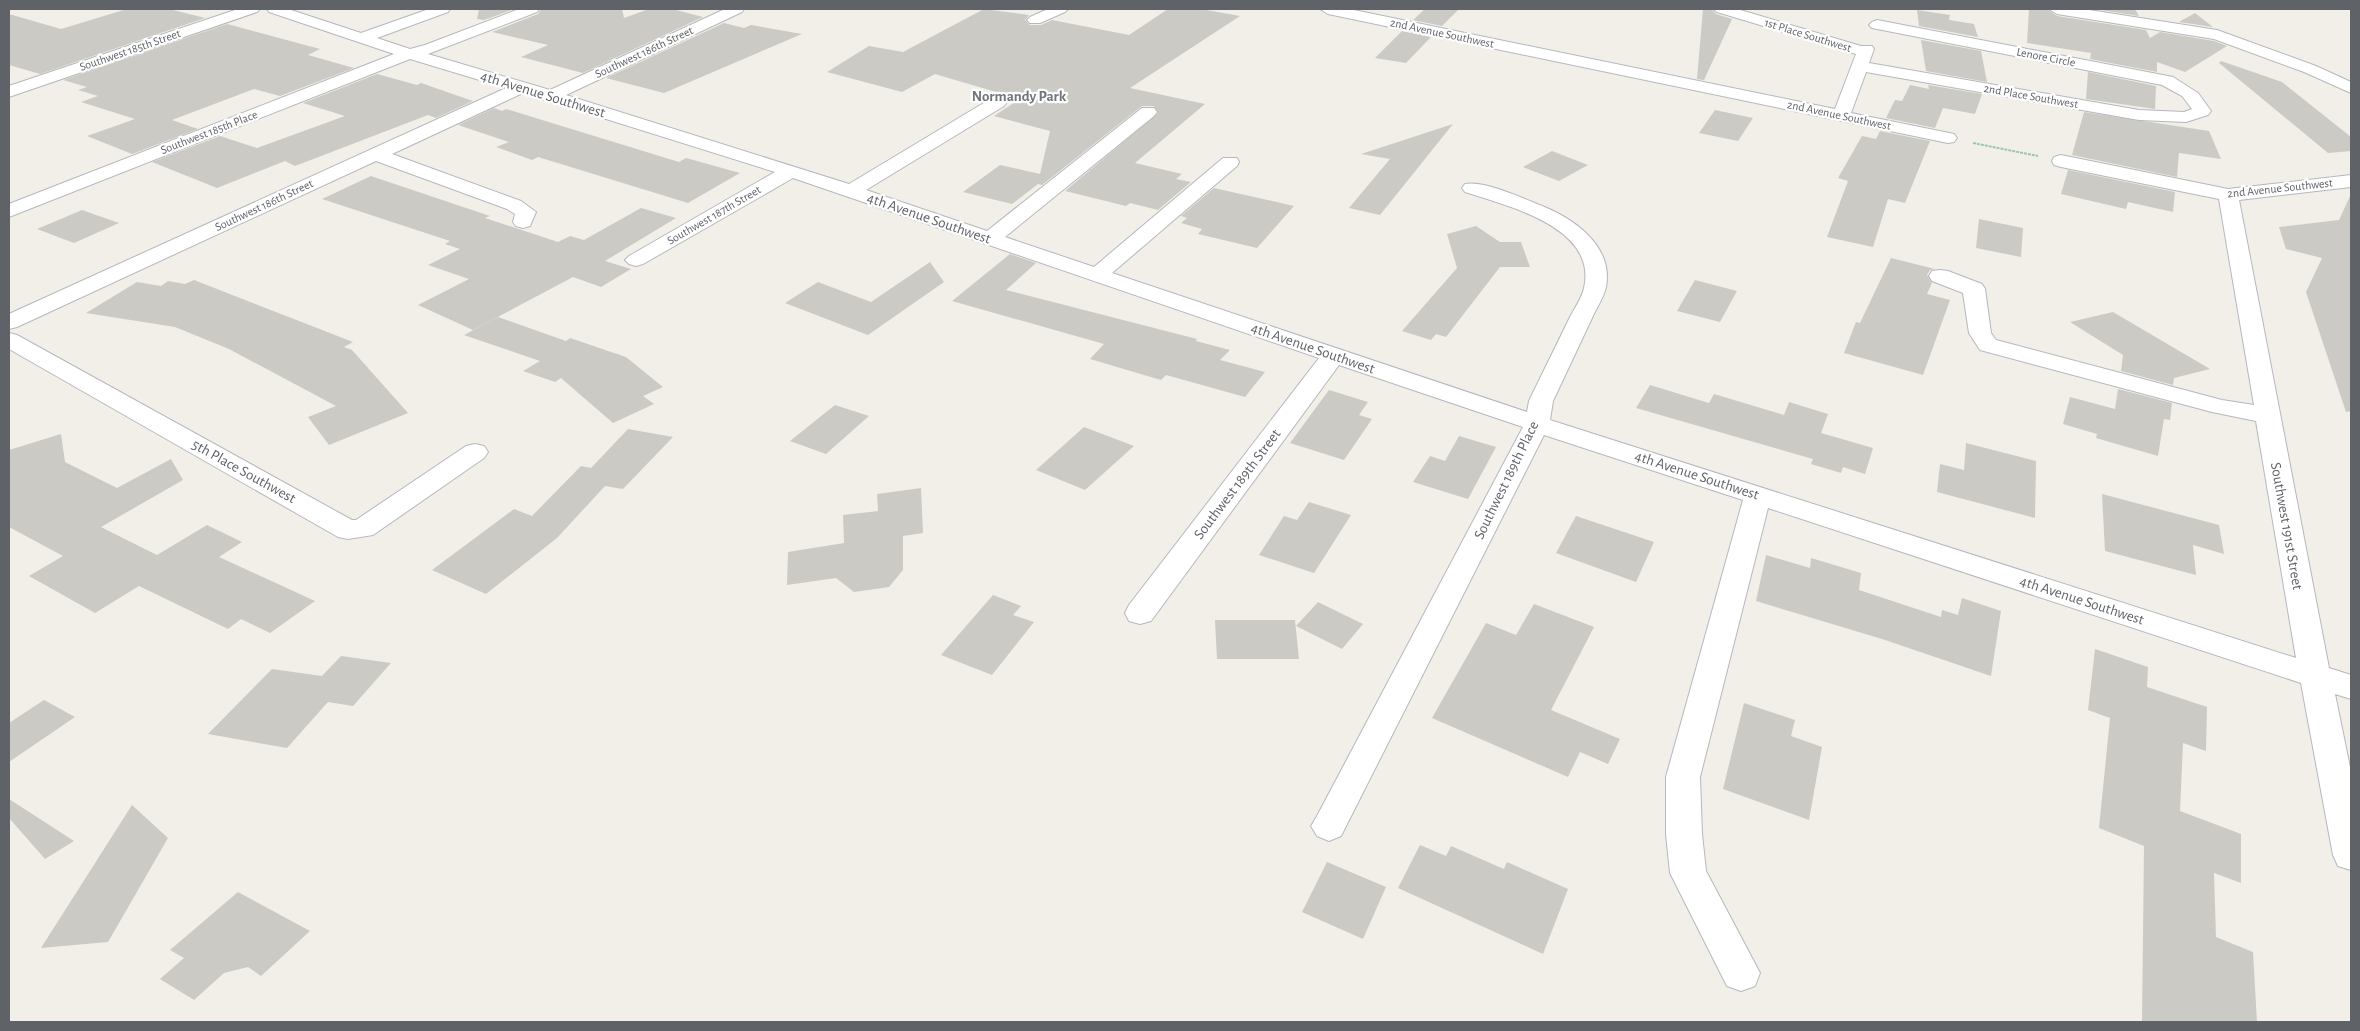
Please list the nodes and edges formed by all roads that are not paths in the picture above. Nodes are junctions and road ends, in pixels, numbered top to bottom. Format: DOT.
graph roads {
  1 [pos="252,9"];
  2 [pos="274,9"];
  3 [pos="443,9"];
  4 [pos="532,9"];
  5 [pos="737,9"];
  6 [pos="1060,9"];
  7 [pos="1328,9"];
  8 [pos="1722,9"];
  9 [pos="1883,9"];
  10 [pos="2057,9"];
  11 [pos="1035,20"];
  12 [pos="1877,25"];
  13 [pos="362,38"];
  14 [pos="409,54"];
  15 [pos="1862,59"];
  16 [pos="520,88"];
  17 [pos="2351,88"];
  18 [pos="9,92"];
  19 [pos="550,96"];
  20 [pos="998,102"];
  21 [pos="2202,111"];
  22 [pos="1148,112"];
  23 [pos="1841,116"];
  24 [pos="1948,138"];
  25 [pos="375,154"];
  26 [pos="2061,161"];
  27 [pos="1230,162"];
  28 [pos="792,171"];
  29 [pos="2351,181"];
  30 [pos="1472,188"];
  31 [pos="851,192"];
  32 [pos="2228,195"];
  33 [pos="9,211"];
  34 [pos="523,222"];
  35 [pos="990,239"];
  36 [pos="636,260"];
  37 [pos="1097,275"];
  38 [pos="1940,276"];
  39 [pos="9,322"];
  40 [pos="9,340"];
  41 [pos="1334,355"];
  42 [pos="2267,415"];
  43 [pos="1537,424"];
  44 [pos="475,452"];
  45 [pos="1758,495"];
  46 [pos="1140,613"];
  47 [pos="2315,675"];
  48 [pos="2351,687"];
  49 [pos="1329,826"];
  50 [pos="2351,855"];
  51 [pos="1741,973"];
  1 -- 18 [label="street, Southwest 185th Street"];
  2 -- 13 [label="street, 4th Avenue Southwest"];
  3 -- 13 [label="street"];
  4 -- 14 [label="street, Southwest 185th Place"];
  5 -- 19 [label="street, Southwest 186th Street"];
  6 -- 11 [label="street"];
  7 -- 23 [label="street, 2nd Avenue Southwest"];
  8 -- 15 [label="street, 1st Place Southwest"];
  9 -- 12 [label="street"];
  10 -- 17 [label="street"];
  12 -- 15 [label="street"];
  12 -- 21 [label="street, Lenore Circle"];
  13 -- 14 [label="street, 4th Avenue Southwest"];
  14 -- 16 [label="street, 4th Avenue Southwest"];
  14 -- 33 [label="street, Southwest 185th Place"];
  15 -- 21 [label="street, 2nd Place Southwest"];
  15 -- 23 [label="street"];
  16 -- 19 [label="street, 4th Avenue Southwest"];
  16 -- 25 [label="street, Southwest 186th Street"];
  19 -- 28 [label="street, 4th Avenue Southwest"];
  20 -- 31 [label="street"];
  22 -- 35 [label="street"];
  23 -- 24 [label="street, 2nd Avenue Southwest"];
  25 -- 34 [label="street"];
  25 -- 39 [label="street, Southwest 186th Street"];
  26 -- 32 [label="street, 2nd Avenue Southwest"];
  27 -- 37 [label="street"];
  28 -- 31 [label="street, 4th Avenue Southwest"];
  28 -- 36 [label="street, Southwest 187th Street"];
  29 -- 32 [label="street, 2nd Avenue Southwest"];
  30 -- 43 [label="street, Southwest 189th Place"];
  31 -- 35 [label="street, 4th Avenue Southwest"];
  32 -- 42 [label="street, Southwest 191st Street"];
  35 -- 37 [label="street, 4th Avenue Southwest"];
  37 -- 41 [label="street, 4th Avenue Southwest"];
  38 -- 42 [label="street"];
  40 -- 44 [label="street, 5th Place Southwest"];
  41 -- 43 [label="street, 4th Avenue Southwest"];
  41 -- 46 [label="street, Southwest 189th Street"];
  42 -- 47 [label="street, Southwest 191st Street"];
  43 -- 45 [label="street, 4th Avenue Southwest"];
  43 -- 49 [label="street, Southwest 189th Place"];
  45 -- 47 [label="street, 4th Avenue Southwest"];
  45 -- 51 [label="street"];
  47 -- 48 [label="street, 4th Avenue Southwest"];
  47 -- 50 [label="street, Southwest 191st Street"];
}
